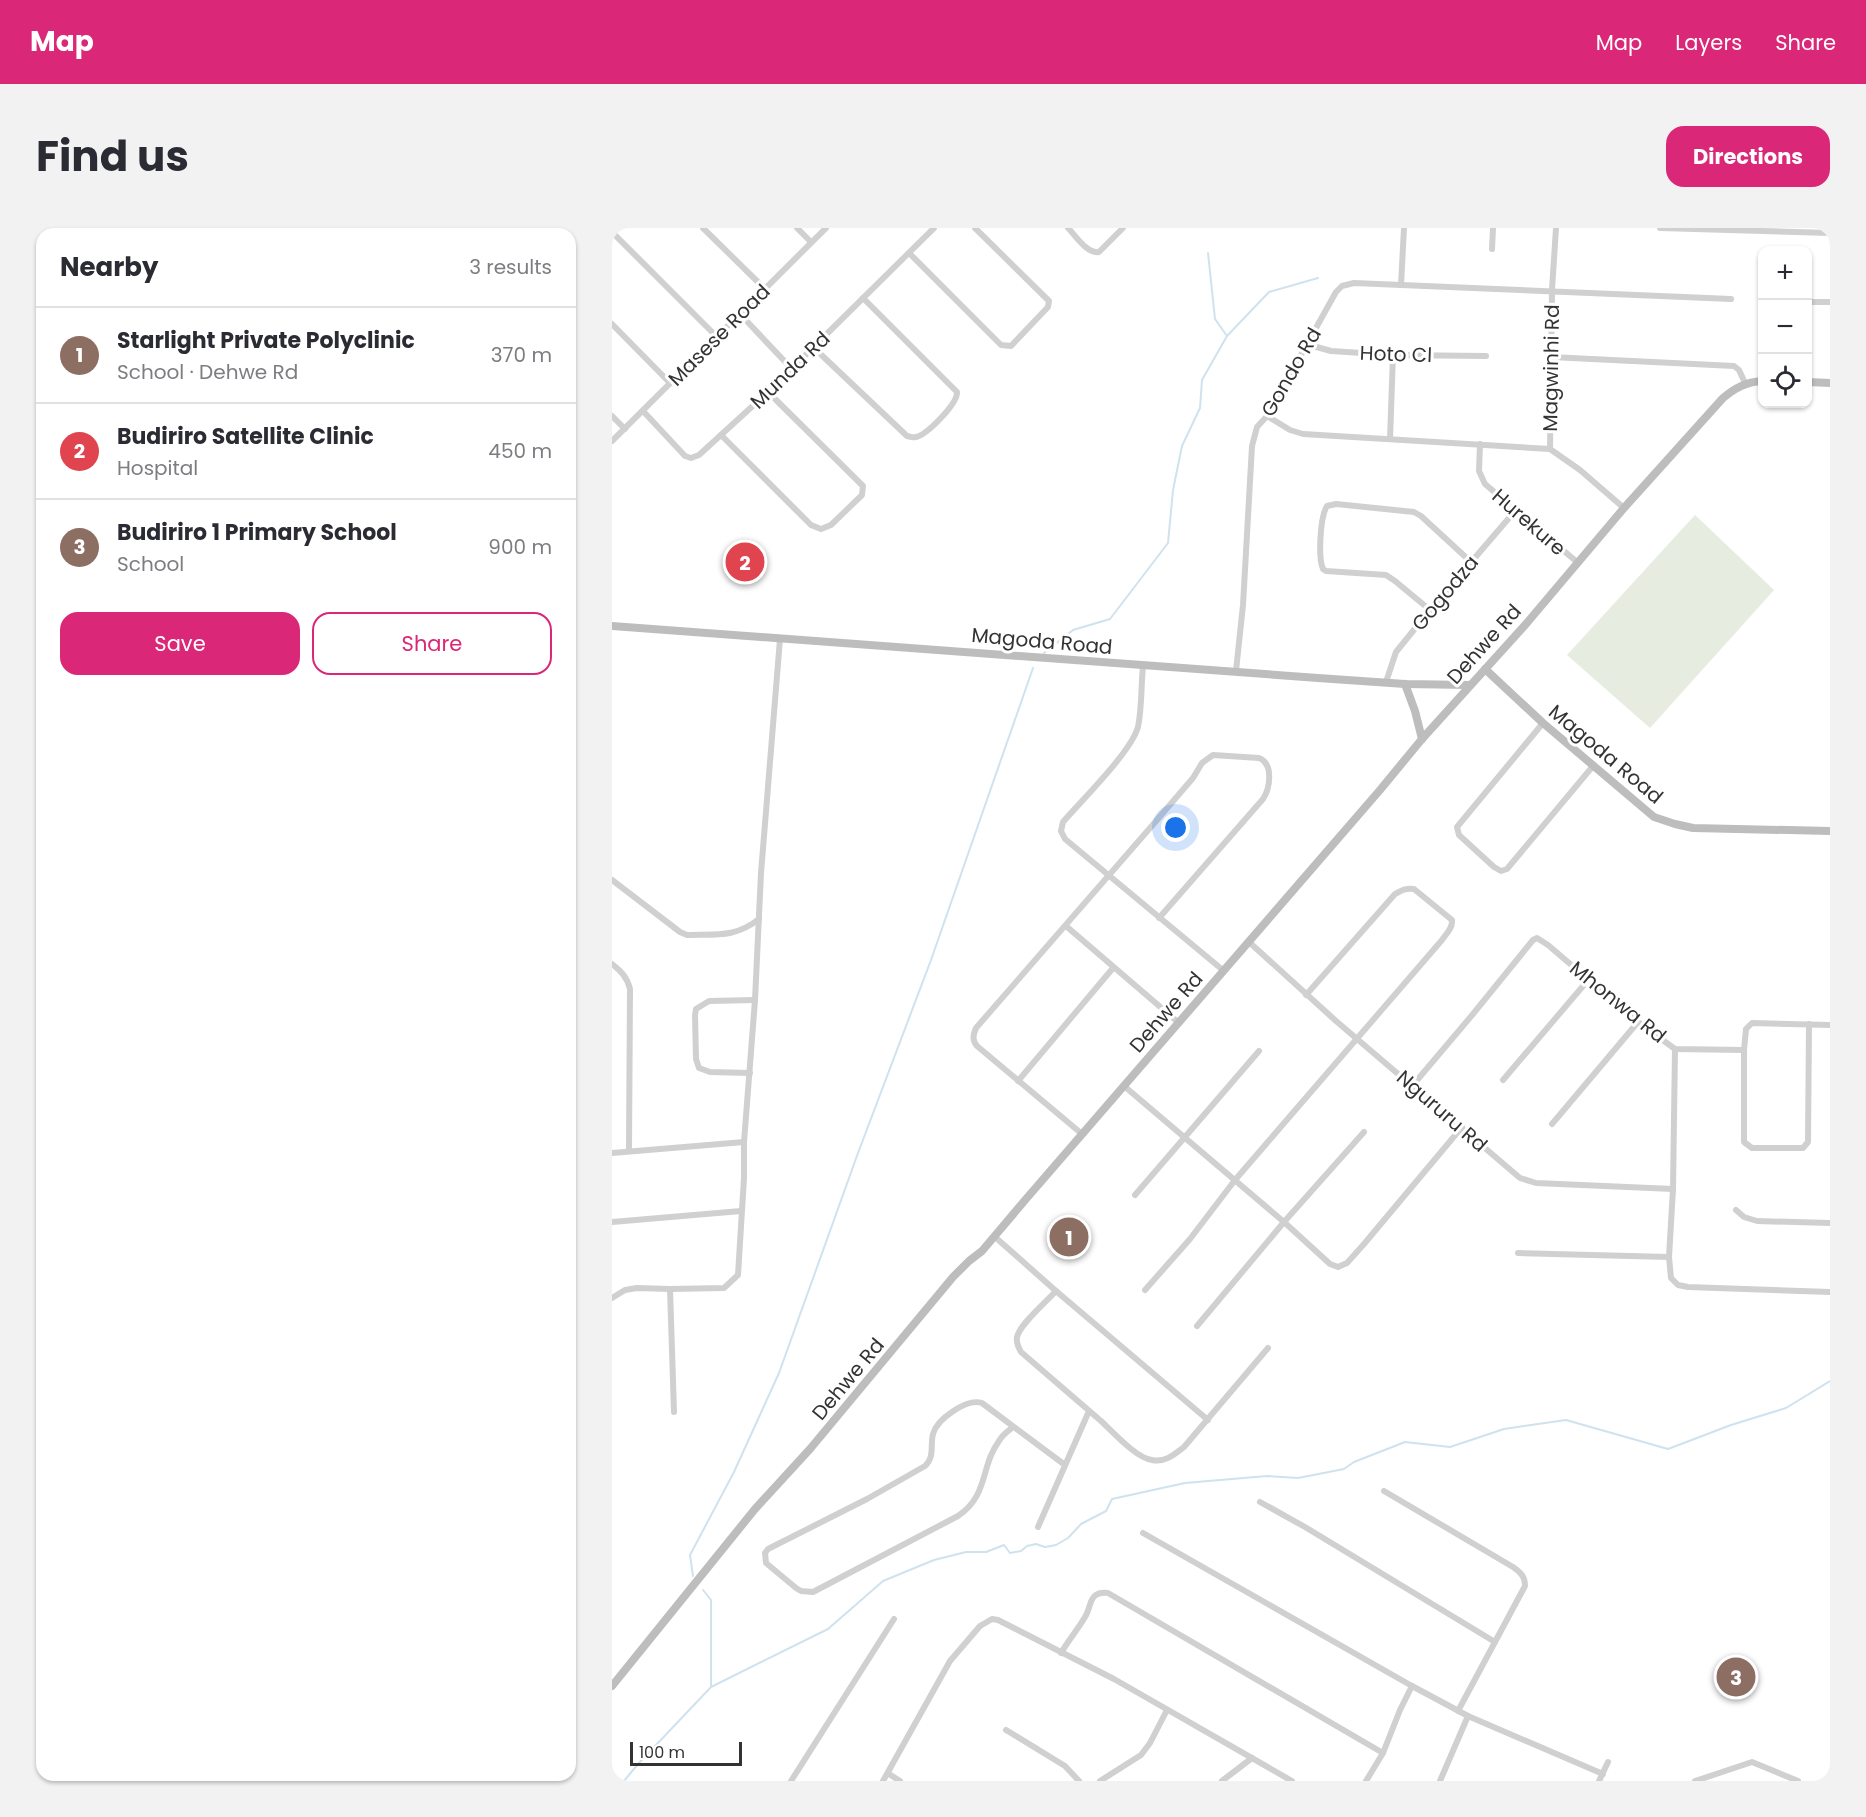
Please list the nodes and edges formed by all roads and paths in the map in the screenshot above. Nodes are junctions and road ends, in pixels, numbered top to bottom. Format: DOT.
graph roads {
  1 [pos="703,228"];
  2 [pos="796,228"];
  3 [pos="826,228"];
  4 [pos="933,228"];
  5 [pos="975,228"];
  6 [pos="1068,228"];
  7 [pos="1123,228"];
  8 [pos="1404,228"];
  9 [pos="1493,228"];
  10 [pos="1556,228"];
  11 [pos="1660,228"];
  12 [pos="612,232"];
  13 [pos="1830,232"];
  14 [pos="811,243"];
  15 [pos="1492,249"];
  16 [pos="909,253"];
  17 [pos="1401,285"];
  18 [pos="765,289"];
  19 [pos="1552,290"];
  20 [pos="863,298"];
  21 [pos="1731,299"];
  22 [pos="1812,302"];
  23 [pos="1830,302"];
  24 [pos="740,314"];
  25 [pos="612,324"];
  26 [pos="717,337"];
  27 [pos="1306,344"];
  28 [pos="813,347"];
  29 [pos="1394,355"];
  30 [pos="1486,356"];
  31 [pos="1551,357"];
  32 [pos="792,369"];
  33 [pos="1758,381"];
  34 [pos="1812,382"];
  35 [pos="670,383"];
  36 [pos="1745,383"];
  37 [pos="1830,383"];
  38 [pos="768,392"];
  39 [pos="643,411"];
  40 [pos="612,416"];
  41 [pos="1267,416"];
  42 [pos="625,429"];
  43 [pos="722,435"];
  44 [pos="1390,439"];
  45 [pos="612,441"];
  46 [pos="1480,444"];
  47 [pos="1550,449"];
  48 [pos="1624,508"];
  49 [pos="1515,511"];
  50 [pos="1471,562"];
  51 [pos="1577,562"];
  52 [pos="1430,610"];
  53 [pos="612,626"];
  54 [pos="780,639"];
  55 [pos="1143,666"];
  56 [pos="1485,669"];
  57 [pos="1236,671"];
  58 [pos="1386,682"];
  59 [pos="1405,684"];
  60 [pos="1470,685"];
  61 [pos="1543,723"];
  62 [pos="1422,740"];
  63 [pos="1593,766"];
  64 [pos="1830,831"];
  65 [pos="1110,876"];
  66 [pos="612,880"];
  67 [pos="1159,918"];
  68 [pos="759,919"];
  69 [pos="1066,926"];
  70 [pos="1249,942"];
  71 [pos="612,964"];
  72 [pos="1113,968"];
  73 [pos="1224,971"];
  74 [pos="1589,980"];
  75 [pos="1306,995"];
  76 [pos="755,1000"];
  77 [pos="1638,1022"];
  78 [pos="1179,1023"];
  79 [pos="1809,1024"];
  80 [pos="1830,1025"];
  81 [pos="1358,1038"];
  82 [pos="1675,1049"];
  83 [pos="1744,1050"];
  84 [pos="1259,1051"];
  85 [pos="750,1073"];
  86 [pos="1503,1080"];
  87 [pos="1018,1082"];
  88 [pos="1413,1085"];
  89 [pos="1124,1086"];
  90 [pos="1552,1124"];
  91 [pos="1462,1127"];
  92 [pos="1364,1132"];
  93 [pos="1082,1134"];
  94 [pos="1184,1138"];
  95 [pos="744,1142"];
  96 [pos="629,1151"];
  97 [pos="612,1153"];
  98 [pos="1235,1180"];
  99 [pos="1672,1188"];
  100 [pos="1135,1195"];
  101 [pos="1736,1210"];
  102 [pos="741,1211"];
  103 [pos="612,1222"];
  104 [pos="1284,1222"];
  105 [pos="1830,1222"];
  106 [pos="995,1237"];
  107 [pos="1518,1253"];
  108 [pos="1669,1257"];
  109 [pos="670,1289"];
  110 [pos="1145,1290"];
  111 [pos="1056,1291"];
  112 [pos="1830,1292"];
  113 [pos="612,1298"];
  114 [pos="1197,1326"];
  115 [pos="1268,1348"];
  116 [pos="1089,1411"];
  117 [pos="674,1412"];
  118 [pos="1208,1420"];
  119 [pos="1013,1427"];
  120 [pos="1065,1465"];
  121 [pos="1384,1491"];
  122 [pos="1260,1502"];
  123 [pos="1038,1527"];
  124 [pos="1143,1533"];
  125 [pos="894,1619"];
  126 [pos="1495,1642"];
  127 [pos="1061,1653"];
  128 [pos="612,1686"];
  129 [pos="1412,1686"];
  130 [pos="1167,1710"];
  131 [pos="1458,1711"];
  132 [pos="1468,1716"];
  133 [pos="1006,1730"];
  134 [pos="1383,1753"];
  135 [pos="1252,1758"];
  136 [pos="1608,1762"];
  137 [pos="889,1774"];
  138 [pos="1603,1774"];
  139 [pos="1442,1780"];
  140 [pos="791,1781"];
  141 [pos="883,1781"];
  142 [pos="900,1781"];
  143 [pos="1079,1781"];
  144 [pos="1100,1781"];
  145 [pos="1222,1781"];
  146 [pos="1292,1781"];
  147 [pos="1366,1781"];
  148 [pos="1599,1781"];
  149 [pos="1695,1781"];
  150 [pos="1798,1781"];
  1 -- 18 [label="street"];
  2 -- 14 [label="street"];
  3 -- 14 [label="street, Masese Road"];
  4 -- 16 [label="street, Munda Rd"];
  5 -- 16 [label="street"];
  6 -- 7 [label="street"];
  8 -- 17 [label="street"];
  9 -- 15 [label="street"];
  10 -- 19 [label="street, Magwinhi Rd"];
  11 -- 13 [label="street"];
  12 -- 26 [label="street"];
  14 -- 18 [label="street, Masese Road"];
  16 -- 20 [label="street, Munda Rd"];
  17 -- 19 [label="street, Gondo Rd"];
  17 -- 27 [label="street, Gondo Rd"];
  18 -- 24 [label="street, Masese Road"];
  19 -- 21 [label="street, Gondo Rd"];
  19 -- 31 [label="street, Magwinhi Rd"];
  20 -- 28 [label="street, Munda Rd"];
  20 -- 28 [label="street"];
  22 -- 23 [label="street"];
  24 -- 26 [label="street, Masese Road"];
  24 -- 32 [label="street"];
  25 -- 35 [label="street"];
  26 -- 35 [label="street, Masese Road"];
  27 -- 29 [label="street, Hoto Cl"];
  27 -- 41 [label="street, Gondo Rd"];
  28 -- 32 [label="street, Munda Rd"];
  29 -- 30 [label="street, Hoto Cl"];
  29 -- 44 [label="street"];
  31 -- 36 [label="street"];
  31 -- 47 [label="street, Magwinhi Rd"];
  32 -- 38 [label="street, Munda Rd"];
  33 -- 36 [label="street, Dehwe Rd"];
  34 -- 37 [label="street"];
  35 -- 39 [label="street, Masese Road"];
  36 -- 48 [label="street, Dehwe Rd"];
  38 -- 43 [label="street, Munda Rd"];
  38 -- 43 [label="street"];
  39 -- 42 [label="street, Masese Road"];
  39 -- 43 [label="street, Munda Rd"];
  40 -- 42 [label="street"];
  41 -- 44 [label="street"];
  41 -- 57 [label="street, Gondo Rd"];
  42 -- 45 [label="street, Masese Road"];
  44 -- 46 [label="street"];
  46 -- 47 [label="street"];
  46 -- 49 [label="street, Hurekure"];
  47 -- 48 [label="street, Magwinhi Rd"];
  48 -- 51 [label="street, Dehwe Rd"];
  49 -- 50 [label="street, Gogodza"];
  49 -- 51 [label="street, Hurekure"];
  50 -- 52 [label="street, Gogodza"];
  50 -- 52 [label="street"];
  51 -- 56 [label="street, Dehwe Rd"];
  52 -- 58 [label="street, Gogodza"];
  53 -- 54 [label="street, Magoda Road"];
  54 -- 55 [label="street, Magoda Road"];
  54 -- 68 [label="street"];
  55 -- 57 [label="street, Magoda Road"];
  55 -- 65 [label="street"];
  56 -- 60 [label="street, Dehwe Rd"];
  56 -- 61 [label="street, Magoda Road"];
  57 -- 58 [label="street, Magoda Road"];
  58 -- 59 [label="street, Magoda Road"];
  59 -- 60 [label="street, Magoda Road"];
  59 -- 62 [label="street"];
  60 -- 62 [label="street, Dehwe Rd"];
  61 -- 63 [label="street, Magoda Road"];
  61 -- 63 [label="street"];
  62 -- 70 [label="street, Dehwe Rd"];
  63 -- 64 [label="street, Magoda Road"];
  65 -- 67 [label="street"];
  65 -- 67 [label="street"];
  65 -- 69 [label="street"];
  66 -- 68 [label="street"];
  67 -- 73 [label="street"];
  68 -- 76 [label="street"];
  69 -- 72 [label="street"];
  69 -- 87 [label="street"];
  70 -- 73 [label="street, Dehwe Rd"];
  70 -- 75 [label="street, Ngururu Rd"];
  71 -- 96 [label="street"];
  72 -- 78 [label="street"];
  72 -- 87 [label="street"];
  73 -- 78 [label="street, Dehwe Rd"];
  74 -- 77 [label="street, Mhonwa Rd"];
  74 -- 86 [label="street"];
  74 -- 88 [label="street, Mhonwa Rd"];
  75 -- 81 [label="street, Ngururu Rd"];
  75 -- 81 [label="street"];
  76 -- 85 [label="street"];
  76 -- 85 [label="street"];
  77 -- 82 [label="street, Mhonwa Rd"];
  77 -- 90 [label="street"];
  78 -- 89 [label="street, Dehwe Rd"];
  79 -- 80 [label="street"];
  79 -- 83 [label="street"];
  79 -- 83 [label="street"];
  81 -- 88 [label="street, Ngururu Rd"];
  81 -- 98 [label="street"];
  82 -- 83 [label="street, Mhonwa Rd"];
  82 -- 99 [label="street"];
  84 -- 94 [label="street"];
  85 -- 95 [label="street"];
  87 -- 93 [label="street"];
  88 -- 91 [label="street, Ngururu Rd"];
  89 -- 93 [label="street, Dehwe Rd"];
  89 -- 94 [label="street"];
  91 -- 99 [label="street, Ngururu Rd"];
  91 -- 104 [label="street"];
  92 -- 104 [label="street"];
  93 -- 106 [label="street, Dehwe Rd"];
  94 -- 98 [label="street"];
  94 -- 100 [label="street"];
  95 -- 96 [label="street"];
  95 -- 102 [label="street"];
  96 -- 97 [label="street"];
  98 -- 104 [label="street"];
  98 -- 110 [label="street"];
  99 -- 108 [label="street"];
  101 -- 105 [label="street"];
  102 -- 103 [label="street"];
  102 -- 109 [label="street"];
  104 -- 114 [label="street"];
  106 -- 111 [label="street"];
  106 -- 128 [label="street, Dehwe Rd"];
  107 -- 108 [label="street"];
  108 -- 112 [label="street"];
  109 -- 113 [label="street"];
  109 -- 117 [label="street"];
  111 -- 116 [label="street"];
  111 -- 118 [label="street"];
  115 -- 118 [label="street"];
  116 -- 118 [label="street"];
  116 -- 120 [label="street"];
  119 -- 119 [label="street"];
  119 -- 120 [label="street"];
  120 -- 123 [label="street"];
  121 -- 126 [label="street"];
  122 -- 126 [label="street"];
  124 -- 129 [label="street"];
  125 -- 140 [label="street"];
  126 -- 131 [label="street"];
  127 -- 130 [label="street"];
  127 -- 134 [label="street"];
  127 -- 137 [label="street"];
  129 -- 131 [label="street"];
  129 -- 134 [label="street"];
  130 -- 135 [label="street"];
  130 -- 144 [label="street"];
  131 -- 132 [label="street"];
  132 -- 138 [label="street"];
  132 -- 139 [label="street"];
  133 -- 143 [label="street"];
  134 -- 147 [label="street"];
  135 -- 145 [label="street"];
  135 -- 146 [label="street"];
  136 -- 138 [label="street"];
  137 -- 141 [label="street"];
  137 -- 142 [label="street"];
  138 -- 148 [label="street"];
  149 -- 150 [label="street"];
}
